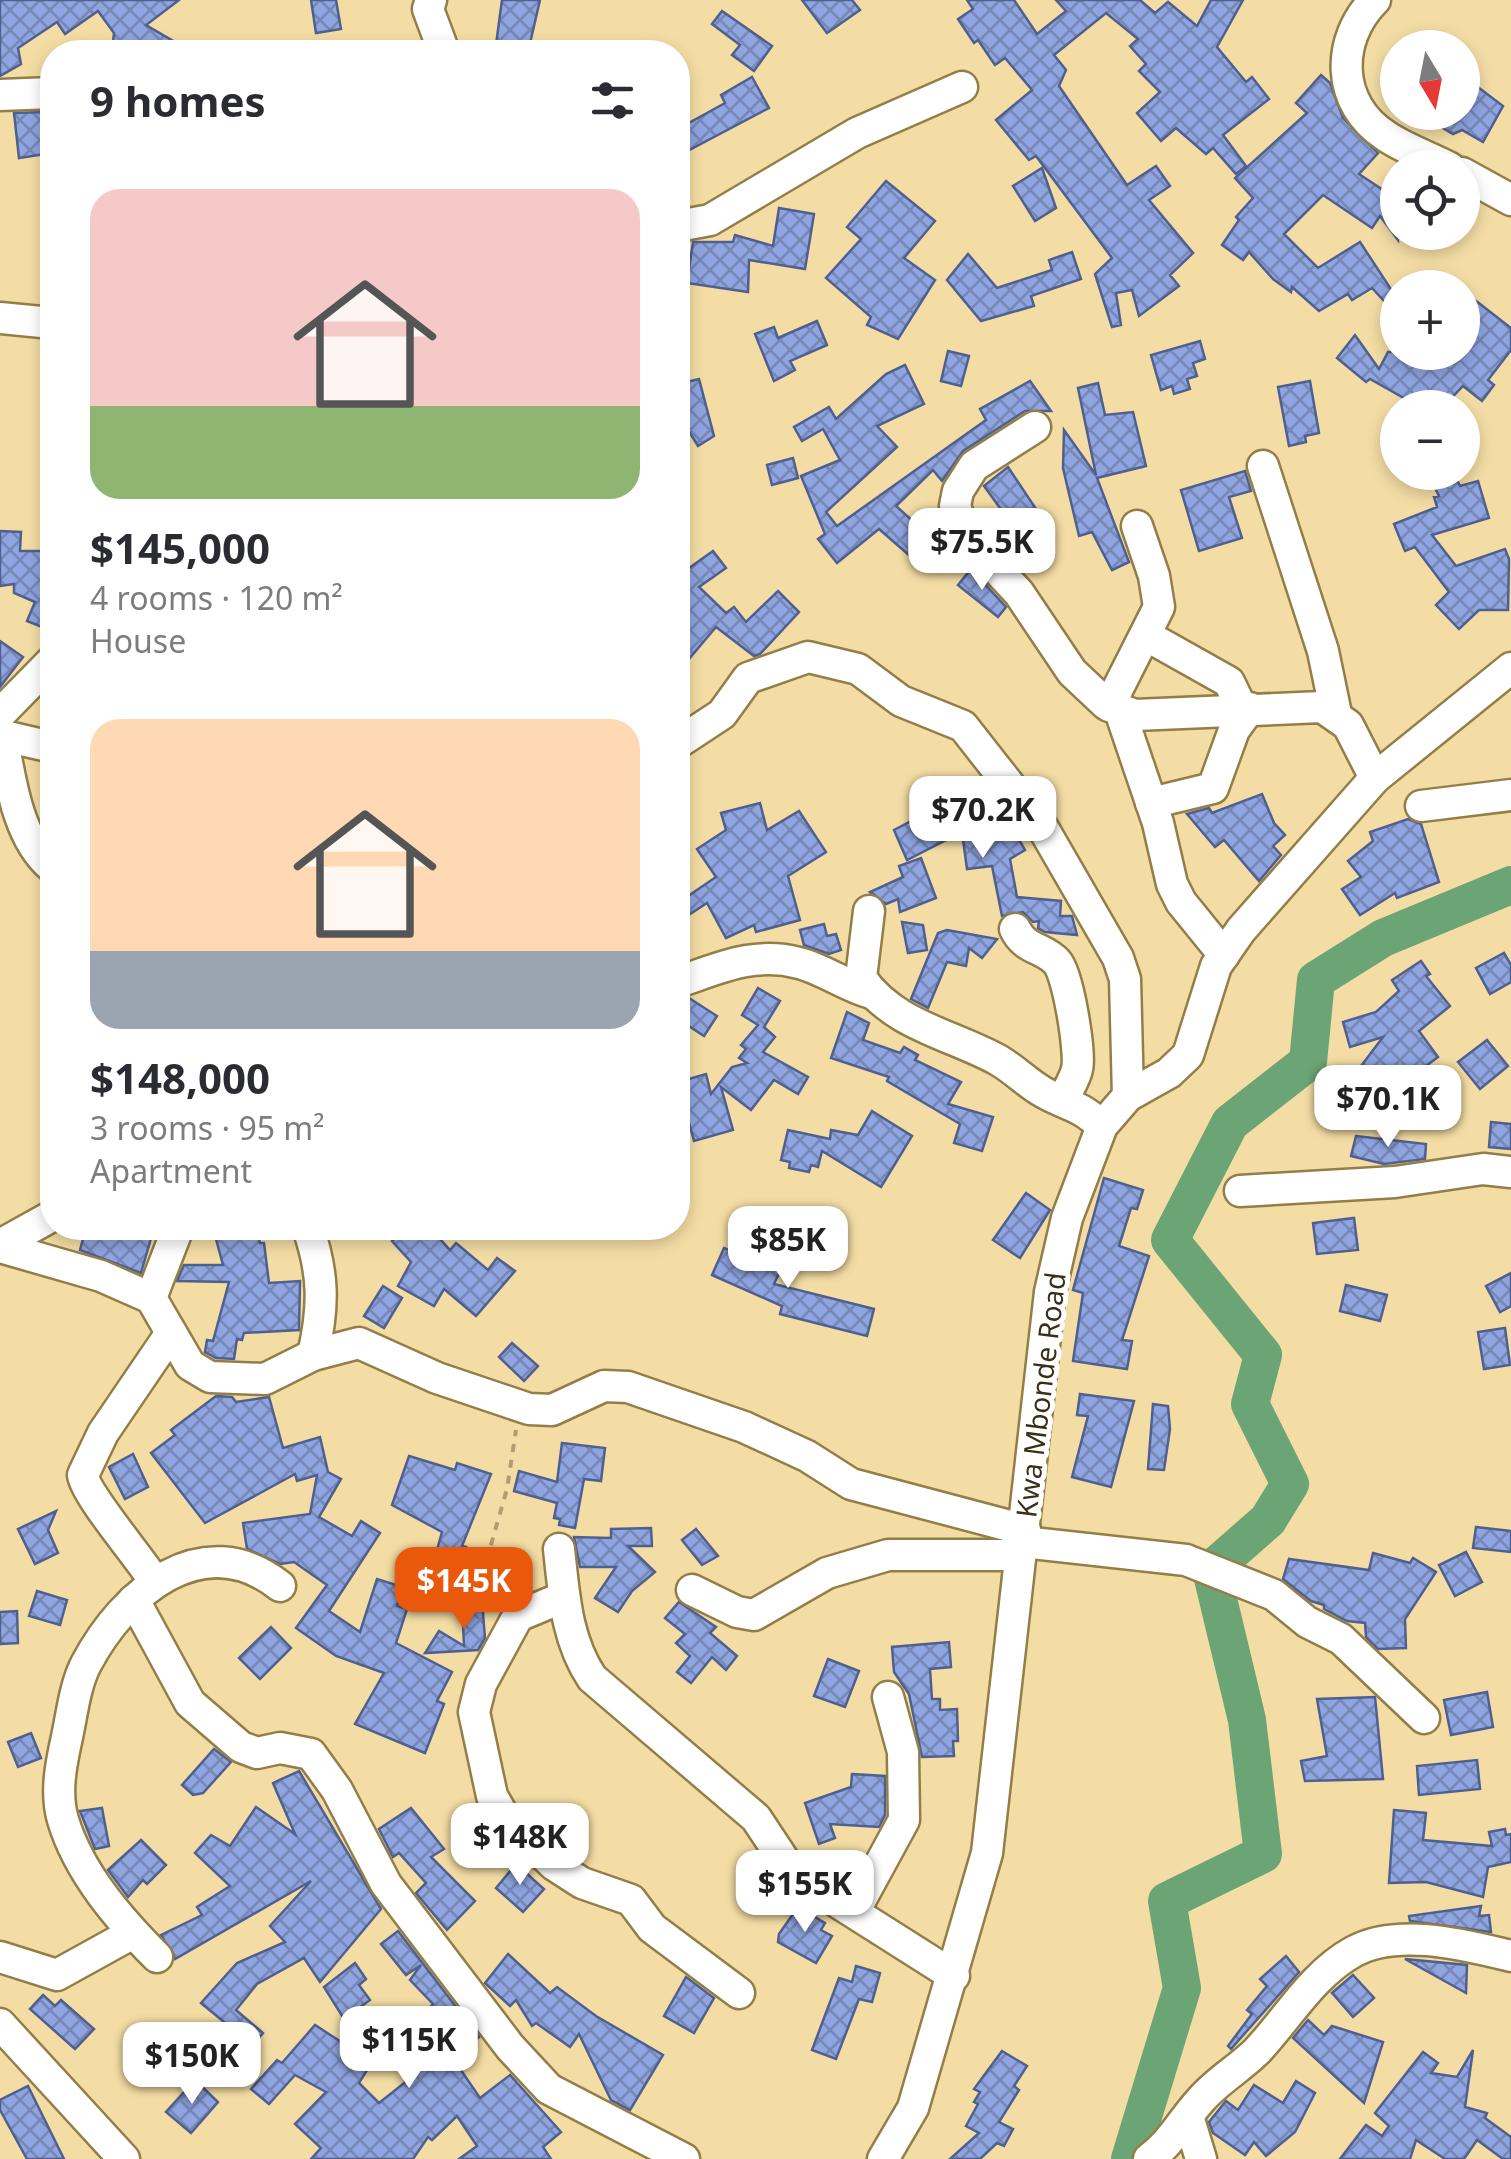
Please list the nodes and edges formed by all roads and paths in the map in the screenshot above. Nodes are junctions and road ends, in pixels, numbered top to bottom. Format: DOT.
graph roads {
  1 [pos="431,0"];
  2 [pos="1375,0"];
  3 [pos="440,40"];
  4 [pos="962,86"];
  5 [pos="40,93"];
  6 [pos="0,95"];
  7 [pos="1413,150"];
  8 [pos="1480,184"];
  9 [pos="1511,200"];
  10 [pos="690,224"];
  11 [pos="0,318"];
  12 [pos="40,322"];
  13 [pos="1036,427"];
  14 [pos="1263,466"];
  15 [pos="1137,526"];
  16 [pos="1147,636"];
  17 [pos="1511,668"];
  18 [pos="40,677"];
  19 [pos="1115,709"];
  20 [pos="1246,709"];
  21 [pos="1336,714"];
  22 [pos="1,728"];
  23 [pos="690,735"];
  24 [pos="40,743"];
  25 [pos="1375,778"];
  26 [pos="1511,795"];
  27 [pos="1151,803"];
  28 [pos="1421,806"];
  29 [pos="40,856"];
  30 [pos="870,911"];
  31 [pos="1015,929"];
  32 [pos="1224,955"];
  33 [pos="690,976"];
  34 [pos="871,993"];
  35 [pos="1128,1096"];
  36 [pos="1064,1098"];
  37 [pos="1102,1126"];
  38 [pos="1511,1172"];
  39 [pos="1240,1192"];
  40 [pos="40,1223"];
  41 [pos="173,1240"];
  42 [pos="312,1240"];
  43 [pos="0,1246"];
  44 [pos="151,1298"];
  45 [pos="171,1333"];
  46 [pos="313,1355"];
  47 [pos="529,1409"];
  48 [pos="1023,1542"];
  49 [pos="559,1549"];
  50 [pos="482,1576"];
  51 [pos="280,1586"];
  52 [pos="692,1590"];
  53 [pos="144,1592"];
  54 [pos="564,1596"];
  55 [pos="888,1697"];
  56 [pos="1424,1718"];
  57 [pos="854,1910"];
  58 [pos="133,1934"];
  59 [pos="1511,1956"];
  60 [pos="0,1957"];
  61 [pos="157,1957"];
  62 [pos="954,1976"];
  63 [pos="739,1993"];
  64 [pos="0,2024"];
  65 [pos="1188,2116"];
  66 [pos="1206,2157"];
  67 [pos="124,2159"];
  68 [pos="684,2159"];
  69 [pos="883,2159"];
  70 [pos="1149,2159"];
  1 -- 3 [label="street"];
  2 -- 7 [label="street"];
  4 -- 10 [label="street"];
  5 -- 6 [label="street"];
  8 -- 9 [label="street"];
  11 -- 12 [label="street"];
  13 -- 19 [label="street"];
  14 -- 21 [label="street"];
  15 -- 16 [label="street"];
  16 -- 19 [label="street"];
  16 -- 20 [label="street"];
  17 -- 25 [label="street, Kwa Mbonde Road"];
  18 -- 22 [label="street"];
  19 -- 20 [label="street"];
  19 -- 27 [label="street"];
  20 -- 21 [label="street"];
  20 -- 27 [label="street"];
  21 -- 25 [label="street"];
  22 -- 24 [label="street"];
  22 -- 29 [label="street"];
  23 -- 35 [label="street"];
  25 -- 32 [label="street, Kwa Mbonde Road"];
  26 -- 28 [label="street"];
  27 -- 32 [label="street"];
  30 -- 34 [label="street"];
  31 -- 36 [label="street"];
  32 -- 35 [label="street, Kwa Mbonde Road"];
  33 -- 34 [label="street"];
  34 -- 36 [label="street"];
  35 -- 37 [label="street, Kwa Mbonde Road"];
  36 -- 37 [label="street"];
  37 -- 48 [label="street, Kwa Mbonde Road"];
  38 -- 39 [label="street"];
  40 -- 43 [label="street"];
  41 -- 44 [label="street"];
  42 -- 46 [label="street"];
  43 -- 44 [label="street"];
  44 -- 45 [label="street"];
  45 -- 46 [label="street"];
  45 -- 53 [label="street"];
  46 -- 47 [label="street"];
  47 -- 48 [label="street"];
  47 -- 50 [label="path"];
  48 -- 52 [label="street"];
  48 -- 56 [label="street"];
  48 -- 62 [label="street, Kwa Mbonde Road"];
  49 -- 54 [label="street"];
  51 -- 53 [label="street"];
  53 -- 58 [label="street"];
  53 -- 68 [label="street"];
  54 -- 57 [label="street"];
  54 -- 63 [label="street"];
  55 -- 57 [label="street"];
  57 -- 62 [label="street"];
  58 -- 60 [label="street"];
  58 -- 61 [label="street"];
  59 -- 65 [label="street"];
  62 -- 69 [label="street, Kwa Mbonde Road"];
  64 -- 67 [label="street"];
  65 -- 66 [label="street"];
  65 -- 70 [label="street"];
}
